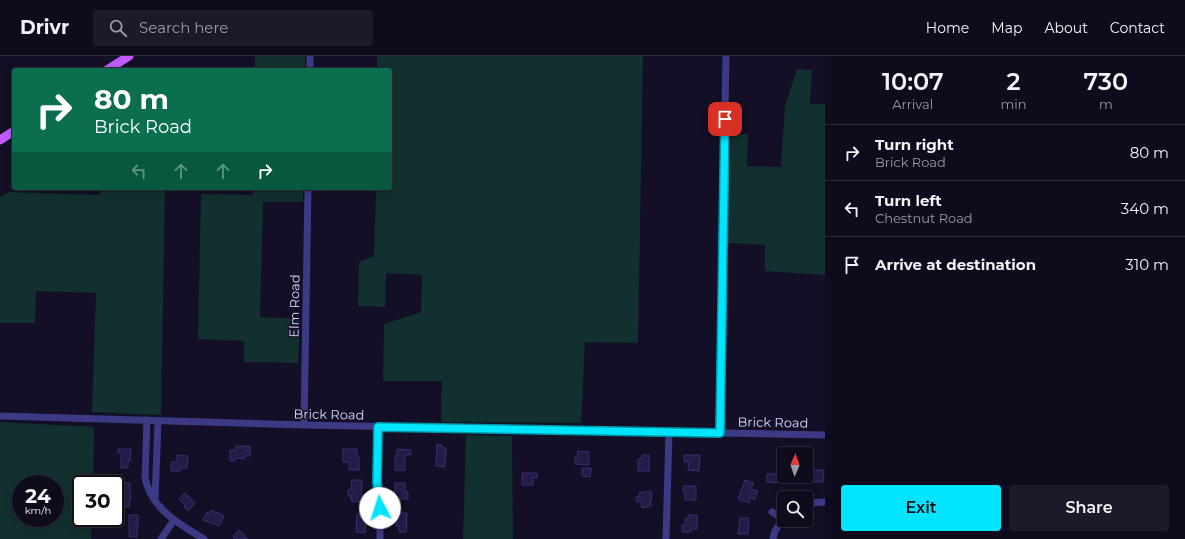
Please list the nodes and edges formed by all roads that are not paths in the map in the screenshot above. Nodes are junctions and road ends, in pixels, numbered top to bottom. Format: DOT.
graph roads {
  1 [pos="129,56"];
  2 [pos="310,56"];
  3 [pos="726,56"];
  4 [pos="110,68"];
  5 [pos="310,68"];
  6 [pos="12,131"];
  7 [pos="0,140"];
  8 [pos="308,190"];
  9 [pos="0,416"];
  10 [pos="147,420"];
  11 [pos="158,421"];
  12 [pos="304,425"];
  13 [pos="378,427"];
  14 [pos="668,432"];
  15 [pos="720,433"];
  16 [pos="825,435"];
  17 [pos="155,500"];
  18 [pos="825,502"];
  19 [pos="813,503"];
  20 [pos="772,512"];
  21 [pos="777,515"];
  22 [pos="174,520"];
  23 [pos="777,527"];
  24 [pos="161,539"];
  25 [pos="204,539"];
  26 [pos="380,539"];
  27 [pos="666,539"];
  28 [pos="773,539"];
  1 -- 4 [label="main road"];
  2 -- 5 [label="street"];
  3 -- 15 [label="street"];
  6 -- 7 [label="main road"];
  8 -- 12 [label="street, Elm Road"];
  9 -- 10 [label="street, Brick Road"];
  10 -- 11 [label="street, Brick Road"];
  10 -- 17 [label="street"];
  11 -- 12 [label="street, Brick Road"];
  11 -- 17 [label="street"];
  12 -- 13 [label="street, Brick Road"];
  13 -- 14 [label="street, Brick Road"];
  13 -- 26 [label="street"];
  14 -- 15 [label="street, Brick Road"];
  14 -- 27 [label="street"];
  15 -- 16 [label="street, Brick Road"];
  17 -- 22 [label="street"];
  18 -- 19 [label="street"];
  20 -- 21 [label="street"];
  22 -- 24 [label="street"];
  22 -- 25 [label="street"];
  23 -- 28 [label="street"];
}
